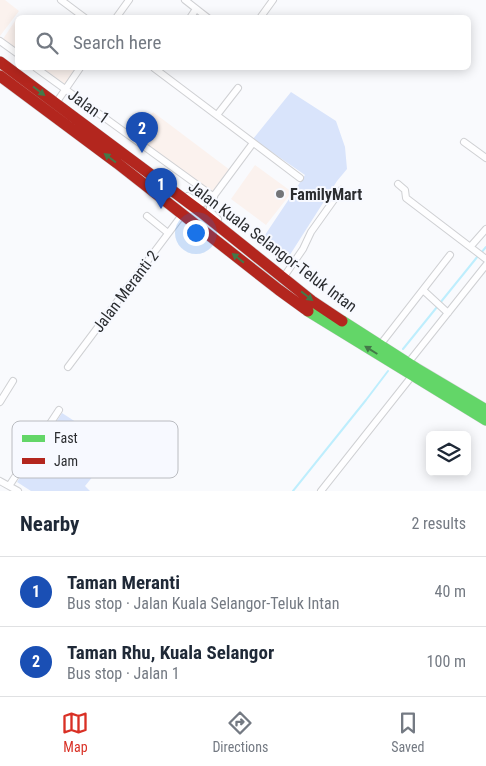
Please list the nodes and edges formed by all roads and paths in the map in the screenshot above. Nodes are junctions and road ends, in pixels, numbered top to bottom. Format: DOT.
graph roads {
  1 [pos="61,0"];
  2 [pos="129,0"];
  3 [pos="185,0"];
  4 [pos="273,0"];
  5 [pos="196,9"];
  6 [pos="81,15"];
  7 [pos="118,15"];
  8 [pos="192,15"];
  9 [pos="204,15"];
  10 [pos="262,15"];
  11 [pos="0,41"];
  12 [pos="15,52"];
  13 [pos="0,62"];
  14 [pos="39,70"];
  15 [pos="79,70"];
  16 [pos="157,70"];
  17 [pos="0,76"];
  18 [pos="238,88"];
  19 [pos="65,89"];
  20 [pos="56,103"];
  21 [pos="217,115"];
  22 [pos="464,142"];
  23 [pos="253,143"];
  24 [pos="486,158"];
  25 [pos="300,178"];
  26 [pos="398,184"];
  27 [pos="341,190"];
  28 [pos="173,191"];
  29 [pos="212,199"];
  30 [pos="182,214"];
  31 [pos="147,216"];
  32 [pos="486,229"];
  33 [pos="168,232"];
  34 [pos="233,237"];
  35 [pos="471,246"];
  36 [pos="450,255"];
  37 [pos="482,256"];
  38 [pos="486,265"];
  39 [pos="283,278"];
  40 [pos="423,290"];
  41 [pos="445,311"];
  42 [pos="380,345"];
  43 [pos="408,363"];
  44 [pos="68,367"];
  45 [pos="412,376"];
  46 [pos="13,381"];
  47 [pos="0,402"];
  48 [pos="59,410"];
  49 [pos="486,410"];
  50 [pos="486,420"];
  51 [pos="52,421"];
  52 [pos="15,478"];
  53 [pos="0,480"];
  54 [pos="10,486"];
  55 [pos="18,491"];
  56 [pos="321,491"];
  1 -- 6 [label="street"];
  2 -- 7 [label="street"];
  3 -- 5 [label="street"];
  4 -- 10 [label="street"];
  5 -- 8 [label="street"];
  5 -- 9 [label="street"];
  11 -- 12 [label="street"];
  13 -- 20 [label="highway, Jalan Kuala Selangor-Teluk Intan, one-way"];
  14 -- 19 [label="street, Jalan 1"];
  15 -- 19 [label="street"];
  16 -- 21 [label="street"];
  30 -- 17 [label="highway, Jalan Kuala Selangor-Teluk Intan, one-way"];
  18 -- 21 [label="street"];
  19 -- 20 [label="street"];
  19 -- 29 [label="street, Jalan 1"];
  20 -- 28 [label="highway, Jalan Kuala Selangor-Teluk Intan"];
  21 -- 23 [label="street"];
  22 -- 24 [label="street"];
  23 -- 25 [label="street"];
  23 -- 29 [label="street"];
  26 -- 35 [label="street"];
  27 -- 39 [label="street"];
  28 -- 29 [label="street"];
  28 -- 34 [label="highway, Jalan Kuala Selangor-Teluk Intan"];
  29 -- 34 [label="street"];
  30 -- 33 [label="street, Jalan Meranti 2"];
  45 -- 30 [label="highway, Jalan Kuala Selangor-Teluk Intan, one-way"];
  31 -- 33 [label="street"];
  32 -- 35 [label="street"];
  33 -- 44 [label="street, Jalan Meranti 2"];
  34 -- 39 [label="highway, Jalan Kuala Selangor-Teluk Intan"];
  35 -- 37 [label="street"];
  36 -- 40 [label="street"];
  38 -- 41 [label="street"];
  39 -- 42 [label="highway, Jalan Kuala Selangor-Teluk Intan, one-way"];
  40 -- 41 [label="street"];
  40 -- 42 [label="street"];
  41 -- 43 [label="street"];
  42 -- 43 [label="highway, Jalan Kuala Selangor-Teluk Intan"];
  43 -- 49 [label="highway, Jalan Kuala Selangor-Teluk Intan"];
  45 -- 50 [label="highway, Jalan Kuala Selangor-Teluk Intan"];
  45 -- 56 [label="street"];
  46 -- 47 [label="street"];
  48 -- 51 [label="street"];
  52 -- 54 [label="street"];
  53 -- 54 [label="street"];
  54 -- 55 [label="street"];
}
